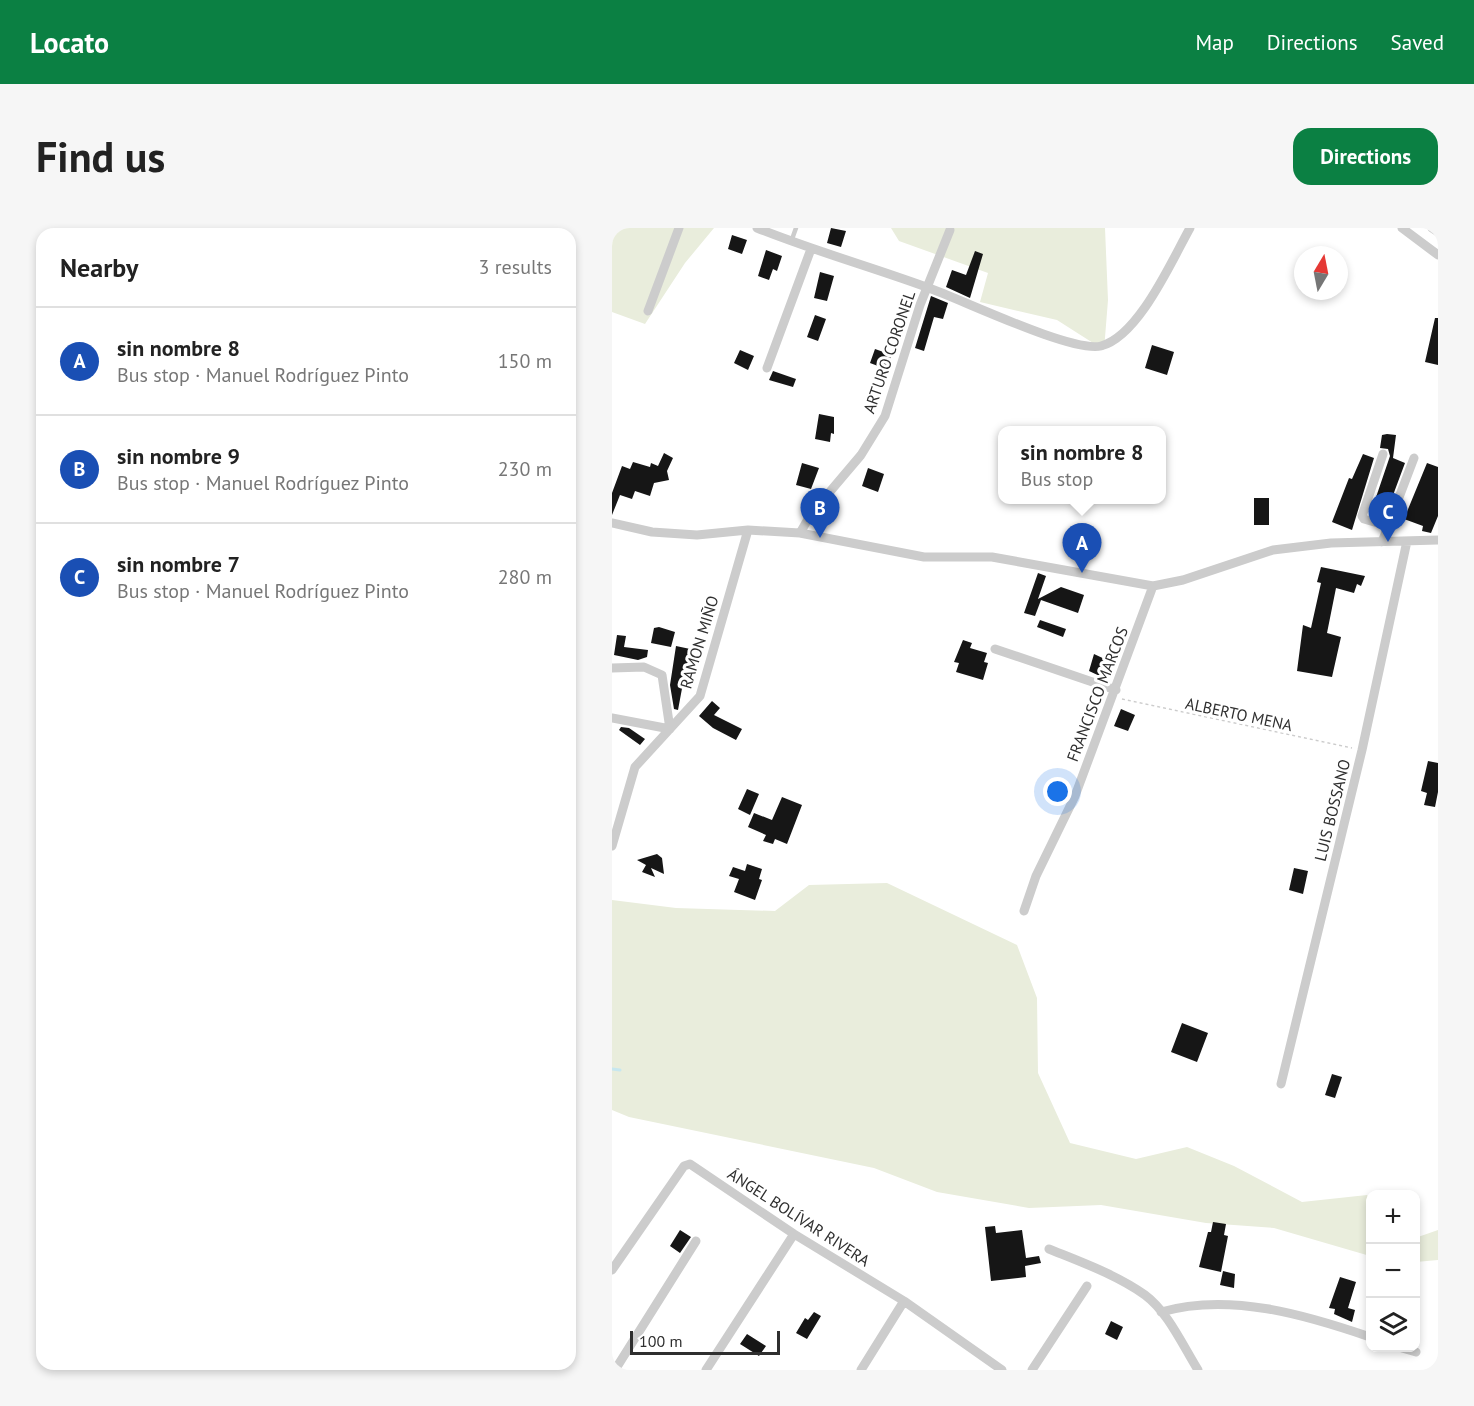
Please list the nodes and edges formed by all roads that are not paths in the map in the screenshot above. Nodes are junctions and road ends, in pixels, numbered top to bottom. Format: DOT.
graph roads {
  1 [pos="679,228"];
  2 [pos="757,228"];
  3 [pos="796,228"];
  4 [pos="1190,228"];
  5 [pos="1401,228"];
  6 [pos="1432,228"];
  7 [pos="950,230"];
  8 [pos="1438,232"];
  9 [pos="791,242"];
  10 [pos="811,249"];
  11 [pos="1438,255"];
  12 [pos="927,287"];
  13 [pos="648,310"];
  14 [pos="767,368"];
  15 [pos="1383,454"];
  16 [pos="1414,458"];
  17 [pos="612,523"];
  18 [pos="1388,526"];
  19 [pos="748,530"];
  20 [pos="800,533"];
  21 [pos="1438,540"];
  22 [pos="1407,541"];
  23 [pos="1382,542"];
  24 [pos="1153,586"];
  25 [pos="995,649"];
  26 [pos="612,668"];
  27 [pos="1115,693"];
  28 [pos="612,718"];
  29 [pos="670,729"];
  30 [pos="617,811"];
  31 [pos="612,846"];
  32 [pos="1024,911"];
  33 [pos="1281,1084"];
  34 [pos="794,1234"];
  35 [pos="696,1241"];
  36 [pos="1049,1249"];
  37 [pos="612,1270"];
  38 [pos="1087,1286"];
  39 [pos="904,1301"];
  40 [pos="1161,1312"];
  41 [pos="1366,1335"];
  42 [pos="1195,1368"];
  43 [pos="615,1370"];
  44 [pos="706,1370"];
  45 [pos="861,1370"];
  46 [pos="1002,1370"];
  47 [pos="1032,1370"];
  1 -- 13 [label="street"];
  2 -- 9 [label="street"];
  3 -- 9 [label="lane"];
  4 -- 12 [label="street"];
  5 -- 11 [label="street"];
  6 -- 8 [label="street"];
  7 -- 12 [label="street, ARTURO CORONEL"];
  9 -- 10 [label="street"];
  10 -- 12 [label="street"];
  10 -- 14 [label="street"];
  12 -- 20 [label="street, ARTURO CORONEL"];
  15 -- 18 [label="street"];
  16 -- 18 [label="street"];
  17 -- 19 [label="street"];
  18 -- 23 [label="street"];
  19 -- 20 [label="street"];
  19 -- 29 [label="street, RAMON MIÑO"];
  20 -- 24 [label="street"];
  21 -- 22 [label="street"];
  22 -- 23 [label="street"];
  22 -- 33 [label="street, LUIS BOSSANO"];
  23 -- 24 [label="street"];
  24 -- 27 [label="street, FRANCISCO MARCOS"];
  25 -- 27 [label="street"];
  26 -- 29 [label="street"];
  27 -- 32 [label="street, FRANCISCO MARCOS"];
  28 -- 29 [label="street"];
  29 -- 30 [label="street, RAMON MIÑO"];
  30 -- 31 [label="street, RAMON MIÑO"];
  34 -- 37 [label="street, ÁNGEL BOLÍVAR RIVERA"];
  34 -- 39 [label="street, ÁNGEL BOLÍVAR RIVERA"];
  34 -- 44 [label="street"];
  35 -- 43 [label="street"];
  36 -- 40 [label="street"];
  38 -- 47 [label="street"];
  39 -- 45 [label="street"];
  39 -- 46 [label="street, ÁNGEL BOLÍVAR RIVERA"];
  40 -- 41 [label="street"];
  40 -- 42 [label="street"];
}
